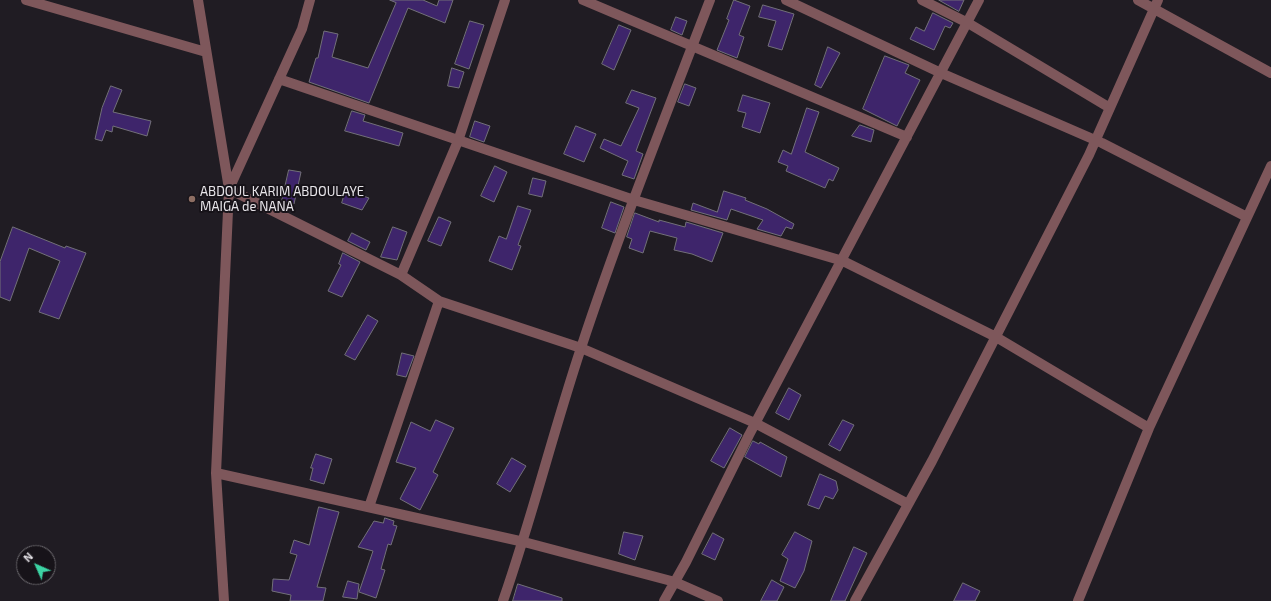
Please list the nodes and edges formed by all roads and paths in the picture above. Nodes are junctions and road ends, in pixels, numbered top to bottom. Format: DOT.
graph roads {
  1 [pos="26,0"];
  2 [pos="198,0"];
  3 [pos="310,0"];
  4 [pos="506,0"];
  5 [pos="583,0"];
  6 [pos="710,0"];
  7 [pos="786,0"];
  8 [pos="922,0"];
  9 [pos="979,0"];
  10 [pos="1138,0"];
  11 [pos="1155,4"];
  12 [pos="968,23"];
  13 [pos="692,46"];
  14 [pos="206,52"];
  15 [pos="941,73"];
  16 [pos="1271,73"];
  17 [pos="279,79"];
  18 [pos="1110,108"];
  19 [pos="907,137"];
  20 [pos="1096,140"];
  21 [pos="458,141"];
  22 [pos="1271,166"];
  23 [pos="229,189"];
  24 [pos="634,200"];
  25 [pos="1247,218"];
  26 [pos="843,261"];
  27 [pos="401,275"];
  28 [pos="440,301"];
  29 [pos="996,337"];
  30 [pos="581,348"];
  31 [pos="755,423"];
  32 [pos="1149,428"];
  33 [pos="216,473"];
  34 [pos="908,504"];
  35 [pos="369,508"];
  36 [pos="524,542"];
  37 [pos="675,582"];
  38 [pos="224,601"];
  39 [pos="502,601"];
  40 [pos="664,601"];
  41 [pos="718,601"];
  42 [pos="855,601"];
  43 [pos="1078,601"];
  1 -- 14 [label="street"];
  2 -- 14 [label="street"];
  3 -- 17 [label="street"];
  4 -- 21 [label="street"];
  5 -- 13 [label="street"];
  6 -- 13 [label="street"];
  7 -- 15 [label="street"];
  8 -- 12 [label="street"];
  9 -- 12 [label="street"];
  10 -- 11 [label="street"];
  11 -- 16 [label="street"];
  11 -- 18 [label="street"];
  12 -- 15 [label="street"];
  12 -- 18 [label="street"];
  13 -- 19 [label="street"];
  13 -- 24 [label="street"];
  14 -- 23 [label="street"];
  15 -- 19 [label="street"];
  15 -- 20 [label="street"];
  17 -- 21 [label="street"];
  17 -- 23 [label="street"];
  18 -- 20 [label="street"];
  19 -- 26 [label="street"];
  20 -- 25 [label="street"];
  20 -- 29 [label="street"];
  21 -- 24 [label="street"];
  21 -- 27 [label="street"];
  22 -- 25 [label="street"];
  23 -- 27 [label="street"];
  23 -- 33 [label="street"];
  24 -- 26 [label="street"];
  24 -- 30 [label="street"];
  25 -- 32 [label="street"];
  26 -- 29 [label="street"];
  26 -- 31 [label="street"];
  27 -- 28 [label="street"];
  28 -- 30 [label="street"];
  28 -- 35 [label="street"];
  29 -- 32 [label="street"];
  29 -- 34 [label="street"];
  30 -- 31 [label="street"];
  30 -- 36 [label="street"];
  31 -- 34 [label="street"];
  31 -- 37 [label="street"];
  32 -- 43 [label="street"];
  33 -- 35 [label="street"];
  33 -- 38 [label="street"];
  34 -- 42 [label="street"];
  35 -- 36 [label="street"];
  36 -- 37 [label="street"];
  36 -- 39 [label="street"];
  37 -- 40 [label="street"];
  37 -- 41 [label="street"];
}
